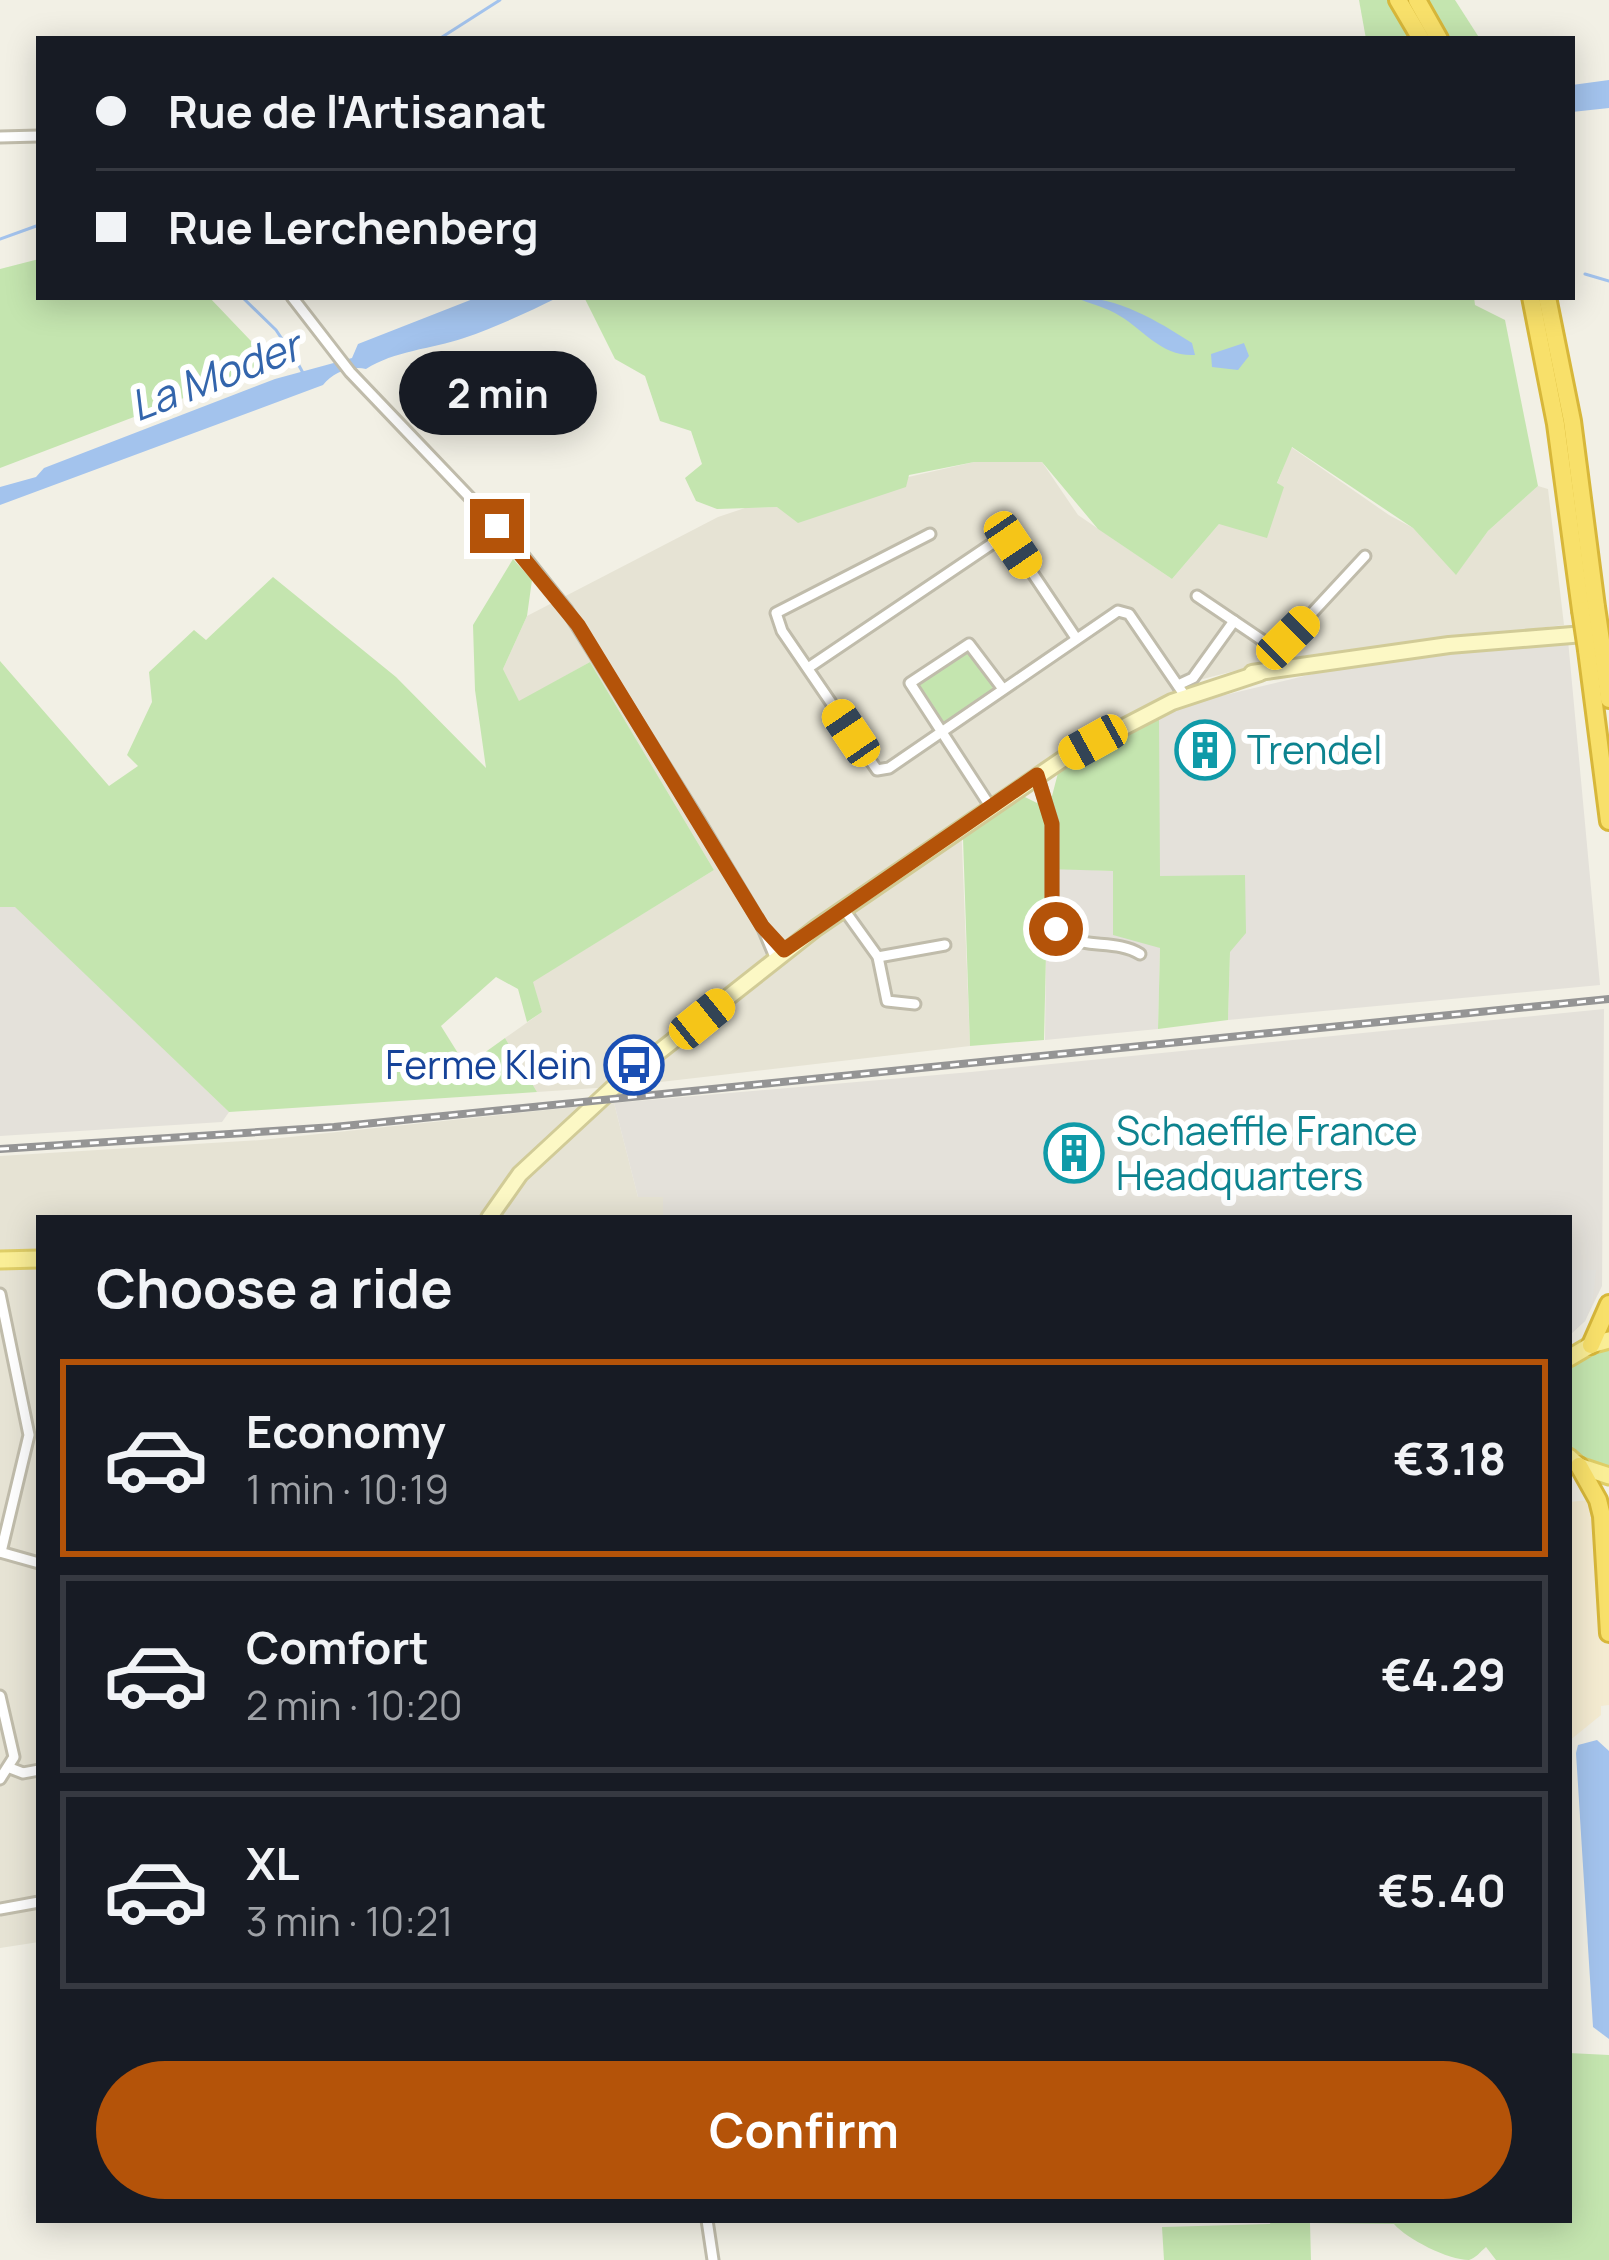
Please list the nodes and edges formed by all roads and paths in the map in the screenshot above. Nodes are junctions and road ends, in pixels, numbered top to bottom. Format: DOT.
graph roads {
  1 [pos="1398,0"];
  2 [pos="1417,0"];
  3 [pos="1419,36"];
  4 [pos="1437,36"];
  5 [pos="36,136"];
  6 [pos="0,137"];
  7 [pos="294,300"];
  8 [pos="1532,300"];
  9 [pos="1547,300"];
  10 [pos="930,534"];
  11 [pos="1365,556"];
  12 [pos="1198,596"];
  13 [pos="1589,609"];
  14 [pos="1234,621"];
  15 [pos="1076,638"];
  16 [pos="1599,643"];
  17 [pos="1274,653"];
  18 [pos="808,668"];
  19 [pos="1266,672"];
  20 [pos="1003,689"];
  21 [pos="1182,691"];
  22 [pos="1609,699"];
  23 [pos="940,733"];
  24 [pos="1037,775"];
  25 [pos="990,806"];
  26 [pos="1609,821"];
  27 [pos="845,911"];
  28 [pos="945,945"];
  29 [pos="780,954"];
  30 [pos="1140,954"];
  31 [pos="878,957"];
  32 [pos="916,1004"];
  33 [pos="492,1215"];
  34 [pos="36,1259"];
  35 [pos="0,1260"];
  36 [pos="0,1294"];
  37 [pos="1609,1304"];
  38 [pos="5,1340"];
  39 [pos="1600,1342"];
  40 [pos="1572,1356"];
  41 [pos="34,1435"];
  42 [pos="1574,1461"];
  43 [pos="1609,1476"];
  44 [pos="0,1552"];
  45 [pos="36,1562"];
  46 [pos="1609,1634"];
  47 [pos="0,1696"];
  48 [pos="10,1768"];
  49 [pos="36,1771"];
  50 [pos="0,1780"];
  51 [pos="36,1903"];
  52 [pos="0,1909"];
  53 [pos="707,2223"];
  54 [pos="712,2260"];
  1 -- 3 [label="highway"];
  2 -- 4 [label="highway"];
  5 -- 6 [label="street"];
  7 -- 29 [label="street"];
  8 -- 13 [label="highway"];
  9 -- 13 [label="highway"];
  10 -- 18 [label="street"];
  11 -- 17 [label="street"];
  12 -- 14 [label="street"];
  13 -- 16 [label="highway, bridge"];
  14 -- 17 [label="street"];
  14 -- 21 [label="street"];
  15 -- 18 [label="street"];
  15 -- 20 [label="street"];
  15 -- 21 [label="street"];
  16 -- 19 [label="street"];
  16 -- 22 [label="highway"];
  16 -- 26 [label="highway"];
  17 -- 19 [label="street"];
  18 -- 23 [label="street"];
  19 -- 21 [label="street"];
  20 -- 23 [label="street"];
  20 -- 23 [label="street"];
  21 -- 24 [label="street"];
  23 -- 25 [label="street"];
  24 -- 25 [label="street"];
  24 -- 30 [label="street"];
  25 -- 27 [label="street"];
  27 -- 29 [label="street"];
  27 -- 31 [label="street"];
  28 -- 31 [label="street"];
  29 -- 33 [label="street"];
  31 -- 32 [label="street"];
  34 -- 35 [label="main road"];
  36 -- 38 [label="street"];
  37 -- 39 [label="highway"];
  38 -- 41 [label="street"];
  39 -- 40 [label="main road"];
  41 -- 44 [label="street"];
  42 -- 43 [label="main road"];
  42 -- 46 [label="highway"];
  44 -- 45 [label="street"];
  47 -- 48 [label="street"];
  48 -- 49 [label="street"];
  48 -- 50 [label="street"];
  51 -- 52 [label="street"];
  53 -- 54 [label="street"];
}
